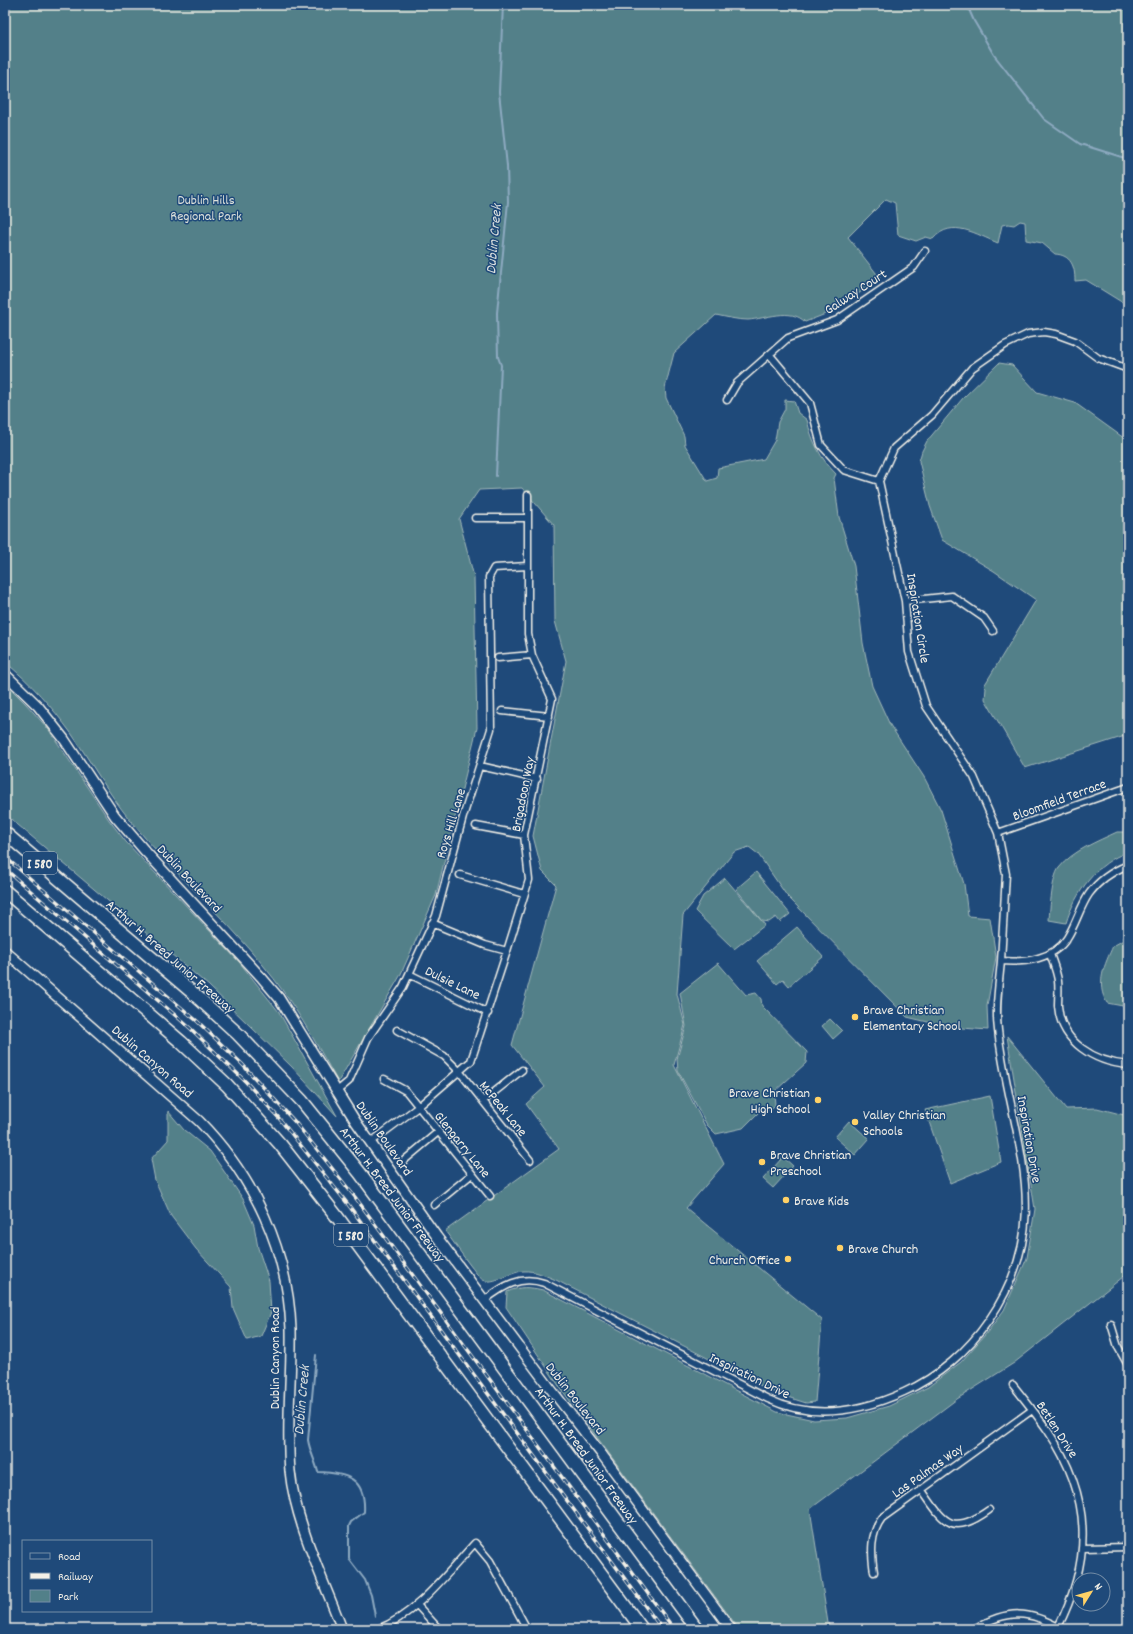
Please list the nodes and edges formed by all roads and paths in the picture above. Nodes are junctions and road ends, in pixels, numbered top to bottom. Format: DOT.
graph roads {
  1 [pos="926,251"];
  2 [pos="770,355"];
  3 [pos="1128,369"];
  4 [pos="728,400"];
  5 [pos="879,481"];
  6 [pos="528,495"];
  7 [pos="475,518"];
  8 [pos="526,518"];
  9 [pos="527,566"];
  10 [pos="905,601"];
  11 [pos="992,631"];
  12 [pos="532,655"];
  13 [pos="498,658"];
  14 [pos="5,674"];
  15 [pos="502,711"];
  16 [pos="549,716"];
  17 [pos="480,766"];
  18 [pos="537,779"];
  19 [pos="1128,787"];
  20 [pos="476,826"];
  21 [pos="5,833"];
  22 [pos="998,833"];
  23 [pos="524,835"];
  24 [pos="1128,865"];
  25 [pos="460,875"];
  26 [pos="5,891"];
  27 [pos="524,894"];
  28 [pos="432,923"];
  29 [pos="5,950"];
  30 [pos="507,951"];
  31 [pos="1050,954"];
  32 [pos="1001,961"];
  33 [pos="409,974"];
  34 [pos="488,1012"];
  35 [pos="398,1030"];
  36 [pos="1128,1065"];
  37 [pos="522,1070"];
  38 [pos="459,1071"];
  39 [pos="384,1079"];
  40 [pos="336,1092"];
  41 [pos="483,1101"];
  42 [pos="418,1107"];
  43 [pos="438,1132"];
  44 [pos="371,1142"];
  45 [pos="530,1160"];
  46 [pos="401,1163"];
  47 [pos="472,1174"];
  48 [pos="490,1196"];
  49 [pos="434,1205"];
  50 [pos="485,1300"];
  51 [pos="1112,1324"];
  52 [pos="1128,1365"];
  53 [pos="1013,1385"];
  54 [pos="1032,1410"];
  55 [pos="921,1489"];
  56 [pos="989,1510"];
  57 [pos="1128,1547"];
  58 [pos="1083,1548"];
  59 [pos="874,1572"];
  60 [pos="417,1604"];
  61 [pos="1059,1628"];
  62 [pos="342,1629"];
  63 [pos="378,1629"];
  64 [pos="439,1629"];
  65 [pos="527,1629"];
  66 [pos="642,1629"];
  67 [pos="697,1629"];
  68 [pos="731,1629"];
  69 [pos="974,1629"];
  1 -- 2 [label="street, Galway Court"];
  2 -- 4 [label="street, Galway Court"];
  2 -- 5 [label="street"];
  3 -- 5 [label="street"];
  5 -- 10 [label="street, Inspiration Circle"];
  6 -- 8 [label="street, Brigadoon Way"];
  7 -- 8 [label="street"];
  8 -- 9 [label="street, Brigadoon Way"];
  9 -- 12 [label="street, Brigadoon Way"];
  9 -- 17 [label="street, Roys Hill Lane"];
  10 -- 11 [label="street"];
  10 -- 22 [label="street, Inspiration Circle"];
  12 -- 13 [label="street"];
  12 -- 16 [label="street, Brigadoon Way"];
  14 -- 40 [label="street, Dublin Boulevard"];
  15 -- 16 [label="street"];
  16 -- 18 [label="street, Brigadoon Way"];
  17 -- 18 [label="street"];
  17 -- 28 [label="street, Roys Hill Lane"];
  18 -- 23 [label="street, Brigadoon Way"];
  19 -- 22 [label="street, Bloomfield Terrace"];
  20 -- 23 [label="street"];
  21 -- 67 [label="highway, Arthur H. Breed Junior Freeway / I 580"];
  22 -- 32 [label="street, Inspiration Circle"];
  23 -- 27 [label="street, Brigadoon Way"];
  24 -- 31 [label="street"];
  25 -- 27 [label="street"];
  26 -- 66 [label="highway, I 580"];
  27 -- 30 [label="street, Brigadoon Way"];
  28 -- 30 [label="street"];
  28 -- 33 [label="street, Roys Hill Lane"];
  29 -- 62 [label="street, Dublin Canyon Road"];
  30 -- 34 [label="street, Brigadoon Way"];
  31 -- 32 [label="street"];
  31 -- 36 [label="street"];
  32 -- 50 [label="street, Inspiration Drive"];
  33 -- 34 [label="street, Dulsie Lane"];
  33 -- 40 [label="street, Roys Hill Lane"];
  34 -- 38 [label="street, Brigadoon Way"];
  35 -- 38 [label="street, McPeak Lane"];
  37 -- 41 [label="street"];
  38 -- 41 [label="street, McPeak Lane"];
  38 -- 42 [label="street, Brigadoon Way"];
  39 -- 42 [label="street, Glengarry Lane"];
  40 -- 44 [label="street, Dublin Boulevard"];
  41 -- 45 [label="street, McPeak Lane"];
  42 -- 43 [label="street, Glengarry Lane"];
  42 -- 44 [label="street, Brigadoon Way"];
  43 -- 46 [label="street"];
  43 -- 47 [label="street, Glengarry Lane"];
  44 -- 50 [label="street, Dublin Boulevard"];
  47 -- 48 [label="street, Glengarry Lane"];
  47 -- 49 [label="street"];
  50 -- 68 [label="street, Dublin Boulevard"];
  51 -- 52 [label="street"];
  53 -- 54 [label="street, Betlen Drive"];
  54 -- 55 [label="street, Las Palmas Way"];
  54 -- 58 [label="street, Betlen Drive"];
  55 -- 56 [label="street"];
  55 -- 59 [label="street, Las Palmas Way"];
  57 -- 58 [label="street"];
  58 -- 61 [label="street, Betlen Drive"];
  60 -- 63 [label="street"];
  60 -- 64 [label="street"];
  60 -- 65 [label="street"];
  61 -- 69 [label="street"];
}
